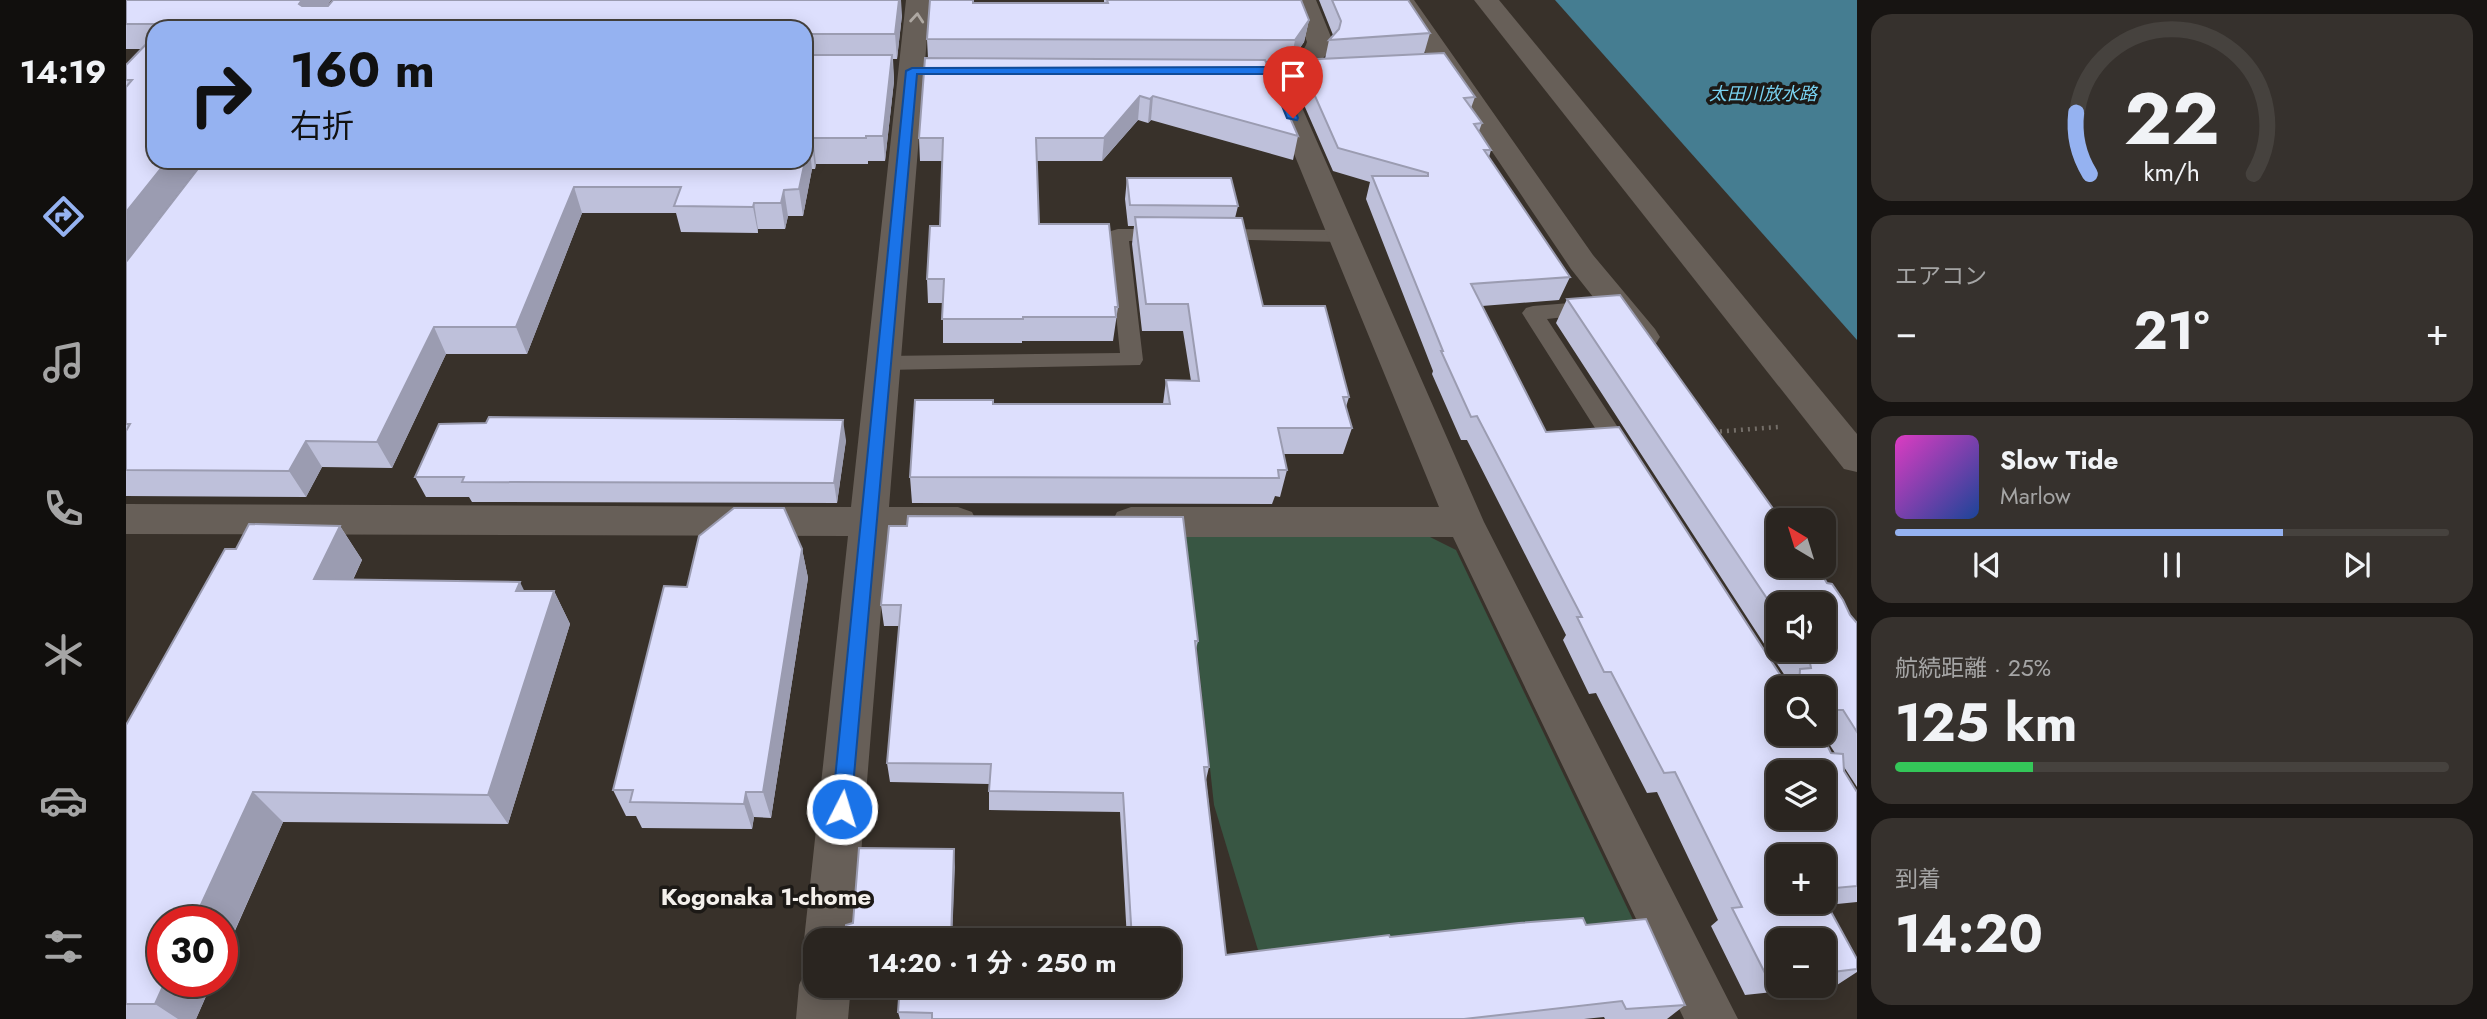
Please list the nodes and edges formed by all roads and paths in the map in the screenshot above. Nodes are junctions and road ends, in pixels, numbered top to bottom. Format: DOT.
graph roads {
  1 [pos="918,0"];
  2 [pos="1304,0"];
  3 [pos="1402,0"];
  4 [pos="1486,0"];
  5 [pos="1343,236"];
  6 [pos="1620,306"];
  7 [pos="1658,359"];
  8 [pos="884,363"];
  9 [pos="1765,428"];
  10 [pos="1711,432"];
  11 [pos="1857,459"];
  12 [pos="1637,475"];
  13 [pos="126,519"];
  14 [pos="869,521"];
  15 [pos="993,522"];
  16 [pos="1090,522"];
  17 [pos="1465,522"];
  18 [pos="830,928"];
  19 [pos="824,998"];
  20 [pos="822,1019"];
  21 [pos="1712,1019"];
  8 -- 1 [label="street, one-way"];
  2 -- 5 [label="street"];
  3 -- 6 [label="street"];
  4 -- 11 [label="street"];
  5 -- 8 [label="lane"];
  5 -- 17 [label="street"];
  6 -- 7 [label="street"];
  6 -- 12 [label="lane"];
  8 -- 14 [label="street"];
  9 -- 10 [label="path"];
  13 -- 14 [label="street"];
  14 -- 15 [label="street"];
  14 -- 18 [label="street"];
  16 -- 17 [label="street"];
  17 -- 21 [label="street"];
  19 -- 20 [label="street"];
}
